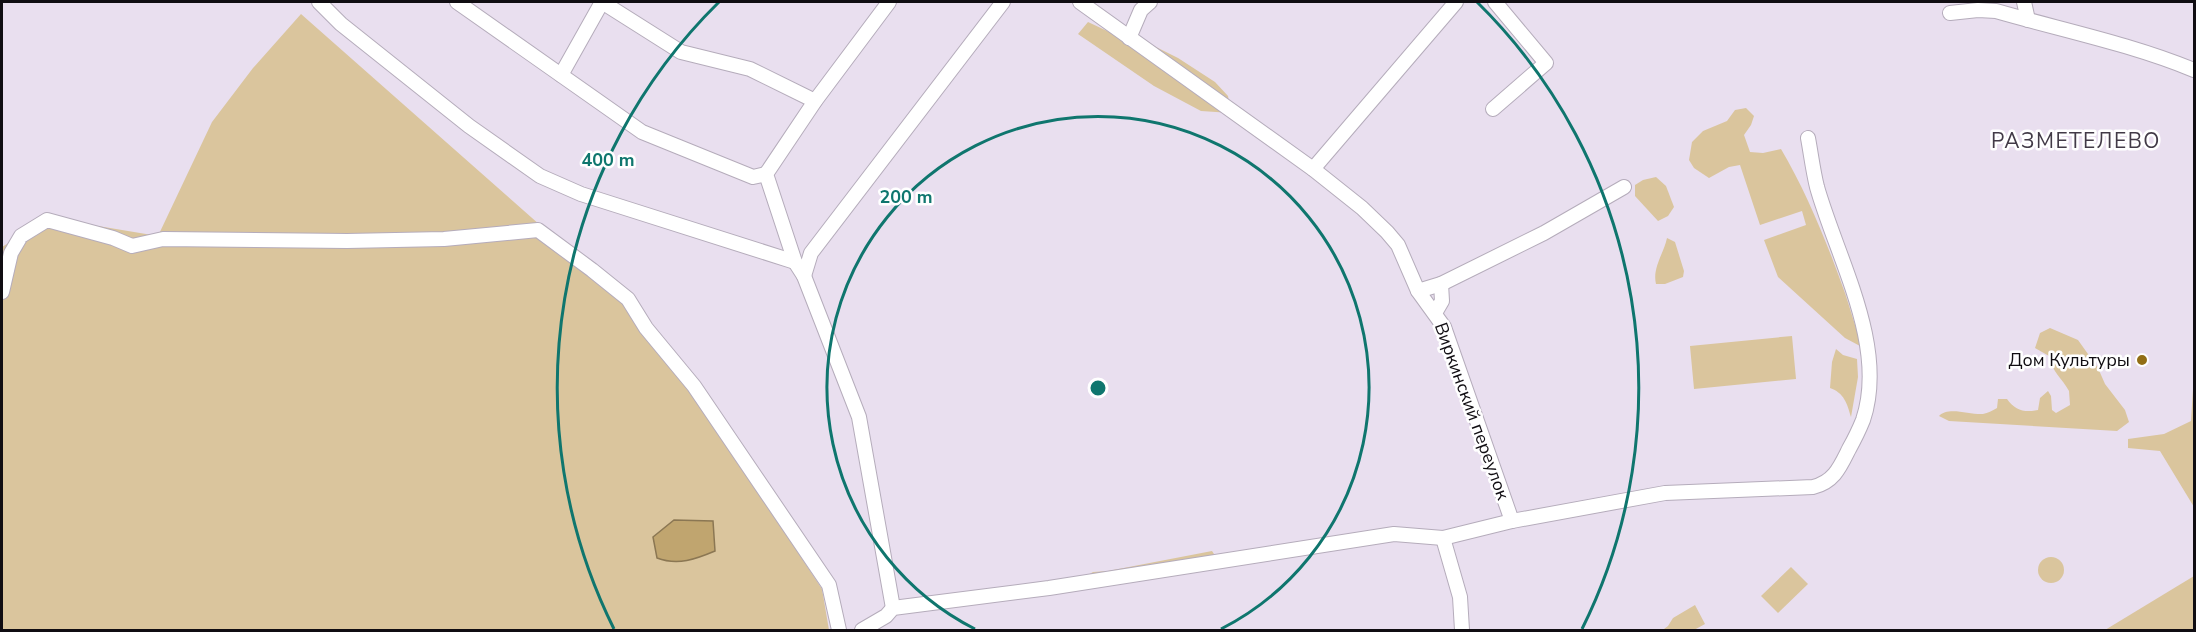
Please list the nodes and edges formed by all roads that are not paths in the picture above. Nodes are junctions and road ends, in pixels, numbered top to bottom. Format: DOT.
graph roads {
  1 [pos="319,2"];
  2 [pos="457,2"];
  3 [pos="602,2"];
  4 [pos="890,2"];
  5 [pos="1003,2"];
  6 [pos="1080,2"];
  7 [pos="1150,2"];
  8 [pos="1456,2"];
  9 [pos="1495,2"];
  10 [pos="2024,2"];
  11 [pos="1950,14"];
  12 [pos="2028,20"];
  13 [pos="1129,38"];
  14 [pos="2194,70"];
  15 [pos="561,75"];
  16 [pos="815,101"];
  17 [pos="1493,109"];
  18 [pos="1808,138"];
  19 [pos="1313,169"];
  20 [pos="766,174"];
  21 [pos="1624,187"];
  22 [pos="795,262"];
  23 [pos="804,276"];
  24 [pos="1441,284"];
  25 [pos="1418,291"];
  26 [pos="2,292"];
  27 [pos="1435,312"];
  28 [pos="1512,521"];
  29 [pos="1443,538"];
  30 [pos="893,608"];
  31 [pos="839,630"];
  32 [pos="862,630"];
  33 [pos="1462,630"];
  1 -- 22 [label="street"];
  2 -- 15 [label="street"];
  3 -- 15 [label="street"];
  3 -- 16 [label="street"];
  4 -- 16 [label="street"];
  5 -- 23 [label="street"];
  6 -- 13 [label="street, Виркинский переулок"];
  7 -- 13 [label="street"];
  8 -- 19 [label="street"];
  9 -- 17 [label="street"];
  10 -- 12 [label="street"];
  11 -- 12 [label="street"];
  12 -- 14 [label="street"];
  13 -- 19 [label="street, Виркинский переулок"];
  15 -- 20 [label="street"];
  16 -- 20 [label="street"];
  18 -- 28 [label="street"];
  19 -- 25 [label="street, Виркинский переулок"];
  20 -- 22 [label="street"];
  21 -- 24 [label="street"];
  22 -- 23 [label="street"];
  23 -- 30 [label="street"];
  24 -- 25 [label="street"];
  24 -- 27 [label="street"];
  25 -- 27 [label="street, Виркинский переулок"];
  26 -- 31 [label="street"];
  27 -- 28 [label="street, Виркинский переулок"];
  28 -- 29 [label="street"];
  29 -- 30 [label="street"];
  29 -- 33 [label="street"];
  30 -- 32 [label="street"];
}
